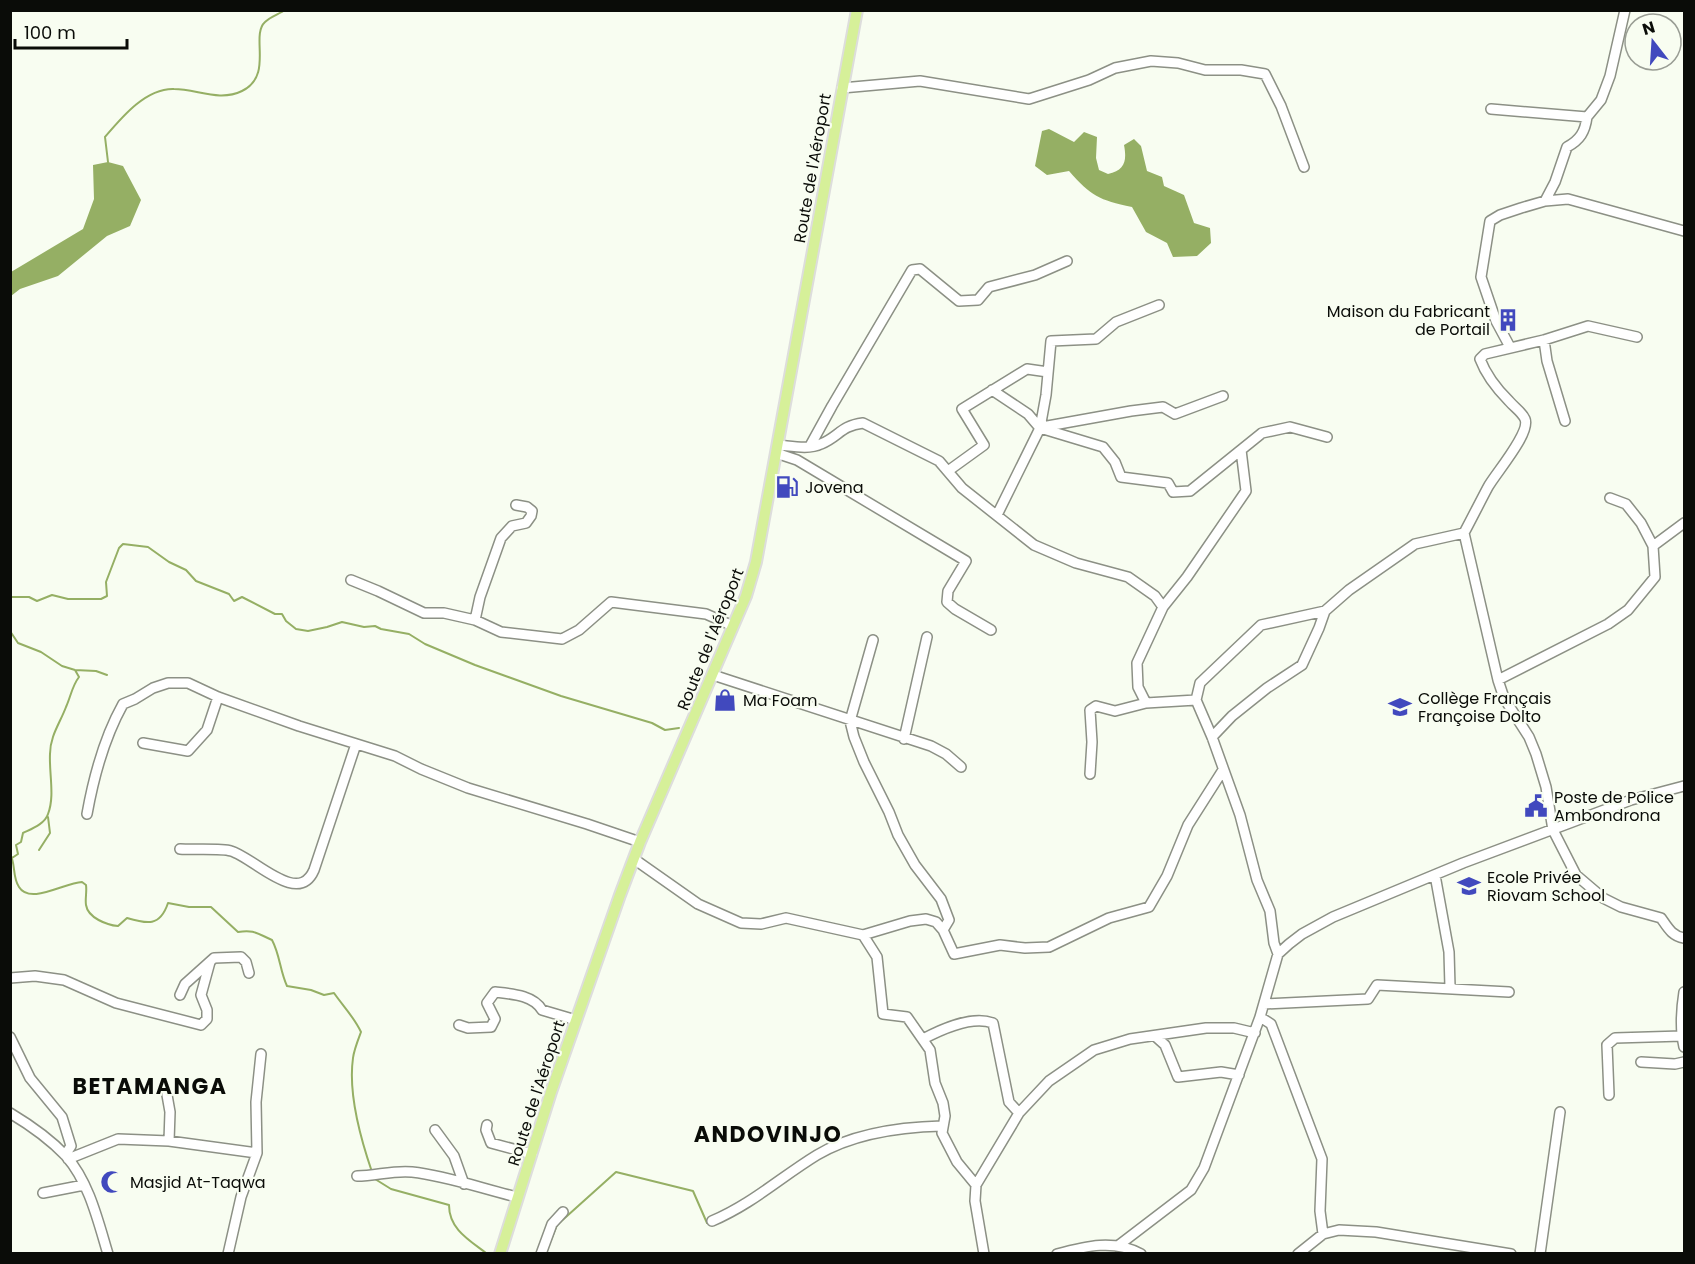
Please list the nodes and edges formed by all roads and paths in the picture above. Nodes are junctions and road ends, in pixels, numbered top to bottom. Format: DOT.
graph roads {
  1 [pos="857,10"];
  2 [pos="1625,10"];
  3 [pos="842,88"];
  4 [pos="1491,109"];
  5 [pos="1587,117"];
  6 [pos="1304,167"];
  7 [pos="1545,201"];
  8 [pos="1684,231"];
  9 [pos="1067,261"];
  10 [pos="1159,305"];
  11 [pos="1637,337"];
  12 [pos="1544,340"];
  13 [pos="1510,347"];
  14 [pos="1048,372"];
  15 [pos="992,390"];
  16 [pos="1223,396"];
  17 [pos="1565,421"];
  18 [pos="1040,428"];
  19 [pos="1328,436"];
  20 [pos="810,446"];
  21 [pos="777,449"];
  22 [pos="1241,450"];
  23 [pos="948,471"];
  24 [pos="1610,498"];
  25 [pos="516,505"];
  26 [pos="997,515"];
  27 [pos="1684,523"];
  28 [pos="1464,533"];
  29 [pos="1653,546"];
  30 [pos="351,580"];
  31 [pos="1163,608"];
  32 [pos="1325,612"];
  33 [pos="476,621"];
  34 [pos="733,626"];
  35 [pos="991,630"];
  36 [pos="927,637"];
  37 [pos="873,640"];
  38 [pos="713,675"];
  39 [pos="1498,680"];
  40 [pos="218,697"];
  41 [pos="1196,700"];
  42 [pos="1146,704"];
  43 [pos="850,721"];
  44 [pos="1212,737"];
  45 [pos="904,739"];
  46 [pos="143,743"];
  47 [pos="356,744"];
  48 [pos="961,767"];
  49 [pos="1223,770"];
  50 [pos="1090,774"];
  51 [pos="1684,786"];
  52 [pos="87,814"];
  53 [pos="1553,830"];
  54 [pos="640,842"];
  55 [pos="180,849"];
  56 [pos="634,859"];
  57 [pos="1435,875"];
  58 [pos="943,930"];
  59 [pos="863,935"];
  60 [pos="1684,938"];
  61 [pos="1278,954"];
  62 [pos="210,962"];
  63 [pos="249,973"];
  64 [pos="10,978"];
  65 [pos="1450,987"];
  66 [pos="1509,992"];
  67 [pos="1684,992"];
  68 [pos="180,995"];
  69 [pos="1264,1004"];
  70 [pos="1260,1017"];
  71 [pos="576,1020"];
  72 [pos="459,1025"];
  73 [pos="1255,1033"];
  74 [pos="1155,1036"];
  75 [pos="1682,1036"];
  76 [pos="10,1037"];
  77 [pos="923,1039"];
  78 [pos="1684,1047"];
  79 [pos="261,1054"];
  80 [pos="1641,1062"];
  81 [pos="1684,1062"];
  82 [pos="1239,1075"];
  83 [pos="167,1095"];
  84 [pos="1609,1095"];
  85 [pos="1560,1112"];
  86 [pos="10,1113"];
  87 [pos="1019,1113"];
  88 [pos="488,1125"];
  89 [pos="942,1126"];
  90 [pos="435,1130"];
  91 [pos="170,1141"];
  92 [pos="257,1153"];
  93 [pos="532,1154"];
  94 [pos="66,1157"];
  95 [pos="357,1176"];
  96 [pos="464,1184"];
  97 [pos="84,1185"];
  98 [pos="976,1185"];
  99 [pos="43,1193"];
  100 [pos="517,1197"];
  101 [pos="563,1212"];
  102 [pos="712,1221"];
  103 [pos="1323,1234"];
  104 [pos="1119,1245"];
  105 [pos="500,1253"];
  106 [pos="108,1254"];
  107 [pos="228,1254"];
  108 [pos="541,1254"];
  109 [pos="984,1254"];
  110 [pos="1057,1254"];
  111 [pos="1142,1254"];
  112 [pos="1298,1254"];
  113 [pos="1511,1254"];
  114 [pos="1540,1254"];
  1 -- 3 [label="main road, Route de l'Aéroport"];
  2 -- 5 [label="street"];
  3 -- 6 [label="street"];
  3 -- 21 [label="main road, Route de l'Aéroport"];
  4 -- 5 [label="street"];
  5 -- 7 [label="street"];
  7 -- 8 [label="street"];
  7 -- 13 [label="street"];
  9 -- 20 [label="street"];
  10 -- 14 [label="street"];
  11 -- 12 [label="street"];
  12 -- 13 [label="street"];
  12 -- 17 [label="street"];
  13 -- 28 [label="street"];
  14 -- 15 [label="street"];
  14 -- 18 [label="street"];
  15 -- 18 [label="street"];
  15 -- 23 [label="street"];
  16 -- 18 [label="street"];
  18 -- 22 [label="street"];
  18 -- 26 [label="street"];
  19 -- 22 [label="street"];
  20 -- 21 [label="street"];
  20 -- 23 [label="street"];
  21 -- 34 [label="main road, Route de l'Aéroport"];
  21 -- 35 [label="street"];
  22 -- 31 [label="street"];
  23 -- 26 [label="street"];
  24 -- 29 [label="street"];
  25 -- 33 [label="street"];
  26 -- 31 [label="street"];
  27 -- 29 [label="street"];
  28 -- 32 [label="street"];
  28 -- 39 [label="street"];
  29 -- 39 [label="street"];
  30 -- 33 [label="street"];
  31 -- 42 [label="street"];
  32 -- 41 [label="street"];
  32 -- 44 [label="street"];
  33 -- 34 [label="street"];
  34 -- 38 [label="main road, Route de l'Aéroport"];
  36 -- 45 [label="street"];
  37 -- 43 [label="street"];
  38 -- 43 [label="street"];
  38 -- 54 [label="main road, Route de l'Aéroport"];
  39 -- 53 [label="street"];
  40 -- 46 [label="street"];
  40 -- 47 [label="street"];
  40 -- 52 [label="street"];
  41 -- 42 [label="street"];
  41 -- 44 [label="street"];
  42 -- 50 [label="street"];
  43 -- 45 [label="street"];
  43 -- 58 [label="street"];
  44 -- 49 [label="street"];
  45 -- 48 [label="street"];
  47 -- 54 [label="street"];
  47 -- 55 [label="street"];
  49 -- 58 [label="street"];
  49 -- 61 [label="street"];
  51 -- 53 [label="street"];
  53 -- 57 [label="street"];
  53 -- 60 [label="street"];
  54 -- 56 [label="main road, Route de l'Aéroport"];
  56 -- 59 [label="street"];
  56 -- 71 [label="main road, Route de l'Aéroport"];
  57 -- 61 [label="street"];
  57 -- 65 [label="street"];
  58 -- 59 [label="street"];
  59 -- 77 [label="street"];
  61 -- 69 [label="street"];
  62 -- 63 [label="street"];
  62 -- 64 [label="street"];
  62 -- 68 [label="street"];
  65 -- 66 [label="street"];
  65 -- 69 [label="street"];
  67 -- 75 [label="street"];
  69 -- 70 [label="street"];
  70 -- 73 [label="street"];
  70 -- 103 [label="street"];
  71 -- 72 [label="street"];
  71 -- 93 [label="main road, Route de l'Aéroport"];
  73 -- 74 [label="street"];
  73 -- 82 [label="street"];
  74 -- 82 [label="street"];
  74 -- 87 [label="street"];
  75 -- 78 [label="street"];
  75 -- 84 [label="street"];
  76 -- 94 [label="street"];
  77 -- 87 [label="street"];
  77 -- 89 [label="street"];
  79 -- 92 [label="street"];
  80 -- 81 [label="street"];
  82 -- 104 [label="street"];
  83 -- 91 [label="street"];
  85 -- 114 [label="street"];
  86 -- 94 [label="street"];
  87 -- 98 [label="street"];
  88 -- 93 [label="street"];
  89 -- 98 [label="street"];
  89 -- 102 [label="street"];
  90 -- 96 [label="street"];
  91 -- 92 [label="street"];
  91 -- 94 [label="street"];
  92 -- 107 [label="street"];
  93 -- 100 [label="main road, Route de l'Aéroport"];
  94 -- 97 [label="street"];
  95 -- 96 [label="street"];
  96 -- 100 [label="street"];
  97 -- 99 [label="street"];
  97 -- 106 [label="street"];
  98 -- 109 [label="street"];
  100 -- 105 [label="main road, Route de l'Aéroport"];
  101 -- 108 [label="street"];
  103 -- 112 [label="street"];
  103 -- 113 [label="street"];
  104 -- 110 [label="street"];
  104 -- 111 [label="street"];
}
